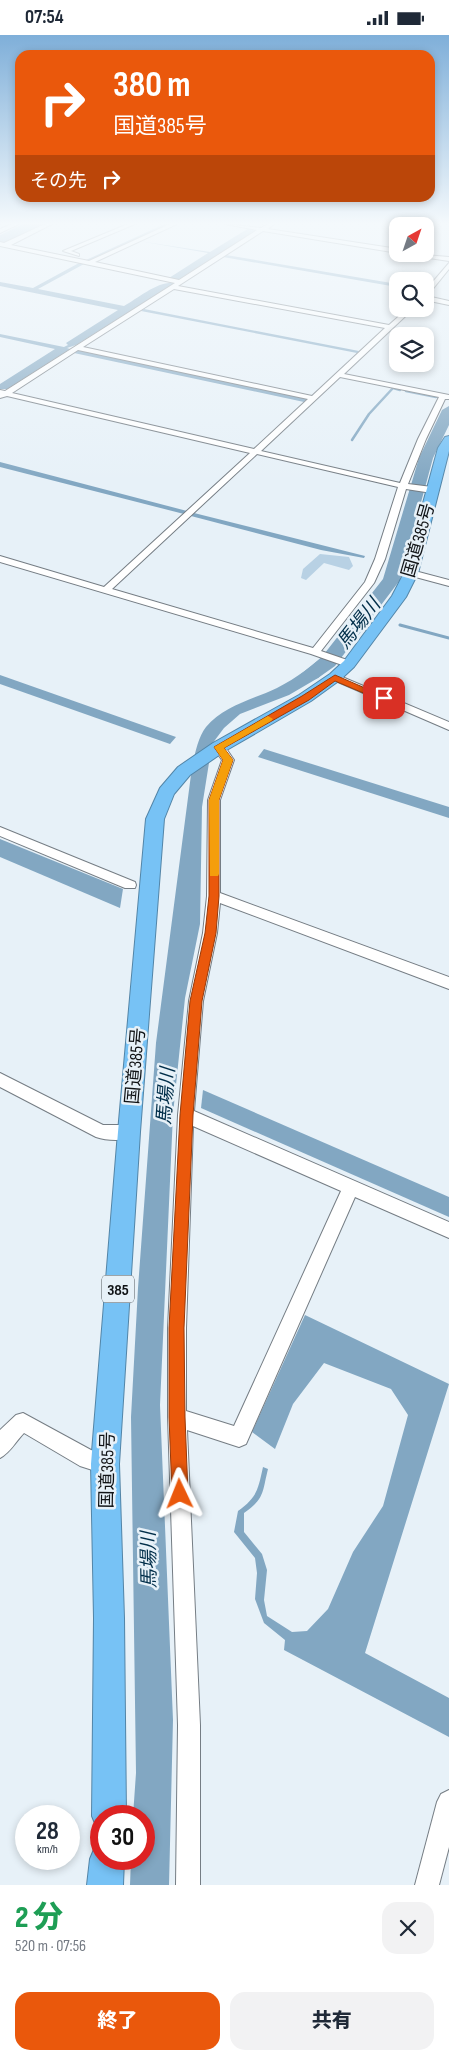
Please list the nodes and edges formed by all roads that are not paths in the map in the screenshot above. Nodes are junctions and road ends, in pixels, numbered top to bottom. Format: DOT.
graph roads {
  1 [pos="136,310"];
  2 [pos="300,310"];
  3 [pos="401,317"];
  4 [pos="390,327"];
  5 [pos="389,328"];
  6 [pos="77,348"];
  7 [pos="339,375"];
  8 [pos="2,394"];
  9 [pos="446,396"];
  10 [pos="314,398"];
  11 [pos="447,445"];
  12 [pos="256,452"];
  13 [pos="404,487"];
  14 [pos="429,490"];
  15 [pos="0,559"];
  16 [pos="411,573"];
  17 [pos="449,583"];
  18 [pos="106,590"];
  19 [pos="317,653"];
  20 [pos="345,663"];
  21 [pos="335,677"];
  22 [pos="449,726"];
  23 [pos="219,747"];
  24 [pos="0,831"];
  25 [pos="130,885"];
  26 [pos="214,896"];
  27 [pos="449,983"];
  28 [pos="0,1080"];
  29 [pos="186,1115"];
  30 [pos="129,1132"];
  31 [pos="351,1187"];
  32 [pos="449,1230"];
  33 [pos="177,1417"];
  34 [pos="0,1448"];
  35 [pos="105,1464"];
  36 [pos="449,1802"];
  37 [pos="109,1805"];
  38 [pos="106,1870"];
  39 [pos="105,1885"];
  40 [pos="188,1885"];
  41 [pos="427,1885"];
  1 -- 6 [label="street"];
  2 -- 4 [label="street"];
  3 -- 4 [label="street"];
  5 -- 7 [label="street"];
  6 -- 8 [label="street"];
  6 -- 10 [label="street"];
  7 -- 9 [label="street"];
  7 -- 10 [label="street"];
  8 -- 12 [label="street"];
  9 -- 13 [label="street"];
  10 -- 12 [label="street"];
  11 -- 14 [label="highway, 国道385号 / 385"];
  12 -- 13 [label="street"];
  12 -- 18 [label="street"];
  13 -- 14 [label="street"];
  13 -- 19 [label="street"];
  14 -- 16 [label="highway, 国道385号 / 385"];
  15 -- 18 [label="street"];
  16 -- 17 [label="street"];
  16 -- 20 [label="highway, 国道385号 / 385"];
  18 -- 19 [label="street"];
  19 -- 20 [label="street"];
  20 -- 21 [label="highway, 国道385号 / 385"];
  21 -- 22 [label="street"];
  21 -- 23 [label="highway, 国道385号 / 385"];
  23 -- 26 [label="street"];
  23 -- 30 [label="highway, 国道385号 / 385"];
  24 -- 25 [label="street"];
  26 -- 27 [label="street"];
  26 -- 29 [label="street"];
  28 -- 30 [label="street"];
  29 -- 31 [label="street"];
  29 -- 33 [label="street"];
  30 -- 35 [label="highway, 国道385号 / 385"];
  31 -- 32 [label="street"];
  31 -- 33 [label="street"];
  33 -- 40 [label="street"];
  34 -- 35 [label="street"];
  35 -- 37 [label="highway, 国道385号 / 385"];
  36 -- 41 [label="street"];
  38 -- 39 [label="highway"];
}
